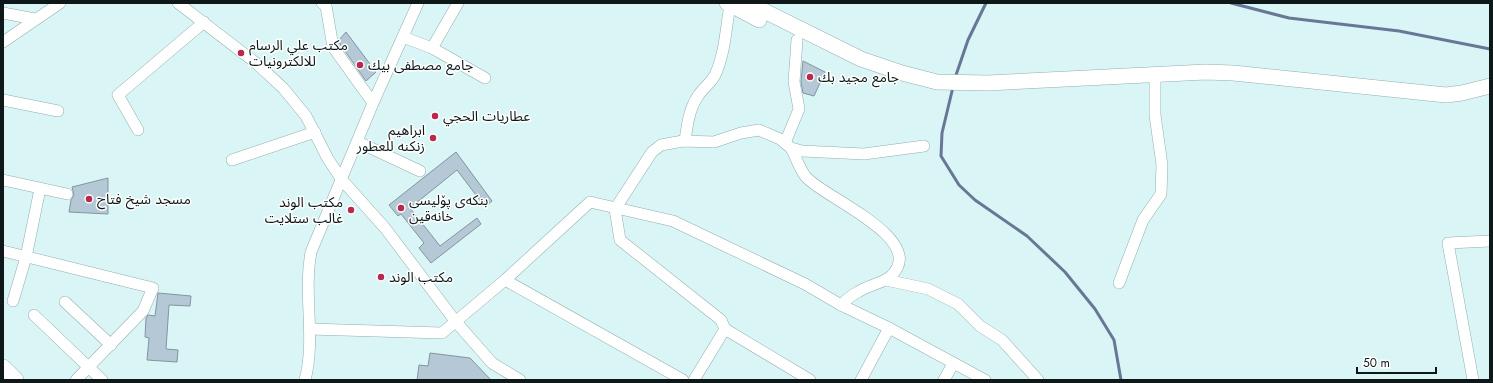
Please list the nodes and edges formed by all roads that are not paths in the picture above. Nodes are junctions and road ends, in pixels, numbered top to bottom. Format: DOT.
graph roads {
  1 [pos="60,3"];
  2 [pos="178,3"];
  3 [pos="322,3"];
  4 [pos="418,3"];
  5 [pos="458,3"];
  6 [pos="748,3"];
  7 [pos="728,4"];
  8 [pos="3,13"];
  9 [pos="18,16"];
  10 [pos="35,19"];
  11 [pos="204,22"];
  12 [pos="14,34"];
  13 [pos="403,37"];
  14 [pos="797,40"];
  15 [pos="3,42"];
  16 [pos="432,48"];
  17 [pos="1155,74"];
  18 [pos="485,78"];
  19 [pos="936,86"];
  20 [pos="1490,86"];
  21 [pos="3,100"];
  22 [pos="373,103"];
  23 [pos="58,111"];
  24 [pos="138,130"];
  25 [pos="315,132"];
  26 [pos="685,141"];
  27 [pos="358,142"];
  28 [pos="788,145"];
  29 [pos="924,146"];
  30 [pos="232,160"];
  31 [pos="420,171"];
  32 [pos="3,180"];
  33 [pos="342,180"];
  34 [pos="40,189"];
  35 [pos="67,194"];
  36 [pos="615,209"];
  37 [pos="1490,241"];
  38 [pos="3,251"];
  39 [pos="26,257"];
  40 [pos="505,280"];
  41 [pos="886,280"];
  42 [pos="1119,283"];
  43 [pos="13,301"];
  44 [pos="65,302"];
  45 [pos="841,305"];
  46 [pos="34,314"];
  47 [pos="456,322"];
  48 [pos="889,328"];
  49 [pos="310,329"];
  50 [pos="725,329"];
  51 [pos="111,345"];
  52 [pos="953,364"];
  53 [pos="88,367"];
  54 [pos="3,368"];
  55 [pos="15,380"];
  56 [pos="76,380"];
  57 [pos="102,380"];
  58 [pos="305,380"];
  59 [pos="520,380"];
  60 [pos="683,380"];
  61 [pos="694,380"];
  62 [pos="810,380"];
  63 [pos="861,380"];
  64 [pos="944,380"];
  65 [pos="985,380"];
  66 [pos="1038,380"];
  67 [pos="1472,380"];
  1 -- 10 [label="street"];
  2 -- 11 [label="street"];
  3 -- 22 [label="street"];
  4 -- 13 [label="street"];
  5 -- 16 [label="street"];
  6 -- 19 [label="main road"];
  7 -- 14 [label="main road"];
  7 -- 26 [label="street"];
  8 -- 9 [label="street"];
  9 -- 10 [label="street"];
  9 -- 12 [label="street"];
  10 -- 12 [label="street"];
  11 -- 24 [label="street"];
  11 -- 25 [label="street"];
  12 -- 15 [label="street"];
  13 -- 16 [label="street"];
  13 -- 22 [label="street"];
  14 -- 19 [label="main road"];
  14 -- 28 [label="street"];
  16 -- 18 [label="street"];
  17 -- 19 [label="main road"];
  17 -- 20 [label="main road"];
  17 -- 42 [label="street"];
  21 -- 23 [label="street"];
  22 -- 27 [label="street"];
  25 -- 30 [label="street"];
  25 -- 33 [label="street"];
  26 -- 28 [label="street"];
  26 -- 36 [label="street"];
  27 -- 31 [label="street"];
  27 -- 33 [label="street"];
  28 -- 29 [label="street"];
  28 -- 41 [label="street"];
  32 -- 34 [label="street"];
  33 -- 47 [label="street"];
  33 -- 49 [label="street"];
  34 -- 35 [label="street"];
  34 -- 39 [label="street"];
  36 -- 40 [label="street"];
  36 -- 45 [label="street"];
  36 -- 50 [label="street"];
  37 -- 67 [label="street"];
  38 -- 39 [label="street"];
  39 -- 43 [label="street"];
  39 -- 51 [label="street"];
  40 -- 47 [label="street"];
  40 -- 60 [label="street"];
  41 -- 45 [label="street"];
  41 -- 66 [label="street"];
  44 -- 51 [label="street"];
  45 -- 48 [label="street"];
  46 -- 53 [label="street"];
  47 -- 49 [label="street"];
  47 -- 59 [label="street"];
  48 -- 52 [label="street"];
  48 -- 63 [label="street"];
  49 -- 58 [label="street"];
  50 -- 61 [label="street"];
  50 -- 62 [label="street"];
  51 -- 53 [label="street"];
  52 -- 64 [label="street"];
  52 -- 65 [label="street"];
  53 -- 56 [label="street"];
  53 -- 57 [label="street"];
  54 -- 55 [label="main road"];
}
